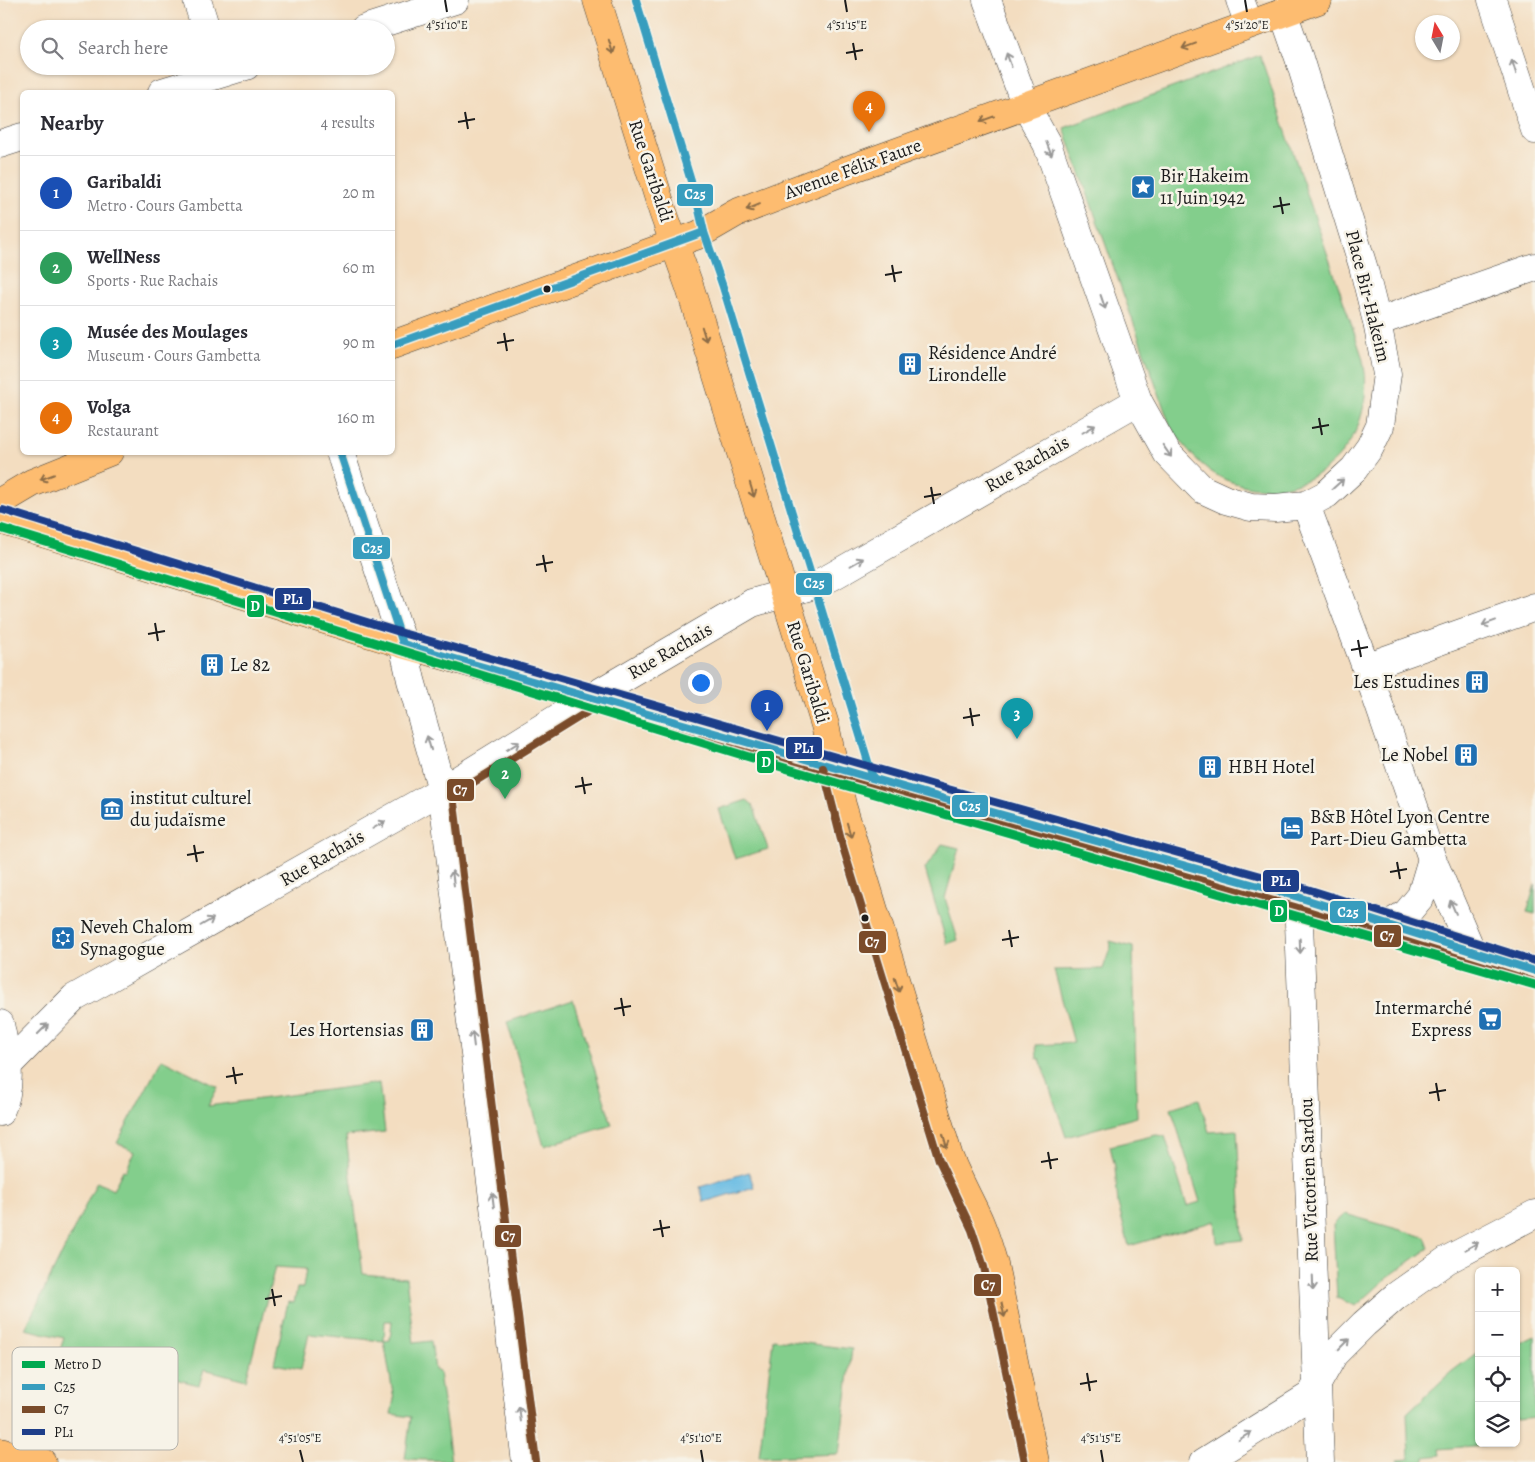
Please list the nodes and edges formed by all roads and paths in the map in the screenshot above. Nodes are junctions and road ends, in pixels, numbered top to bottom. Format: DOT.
graph roads {
  1 [pos="197,0"];
  2 [pos="455,0"];
  3 [pos="597,0"];
  4 [pos="987,0"];
  5 [pos="1318,0"];
  6 [pos="1492,0"];
  7 [pos="1244,12"];
  8 [pos="1283,12"];
  9 [pos="203,20"];
  10 [pos="392,20"];
  11 [pos="228,75"];
  12 [pos="170,90"];
  13 [pos="1026,106"];
  14 [pos="1535,130"];
  15 [pos="20,138"];
  16 [pos="0,144"];
  17 [pos="674,244"];
  18 [pos="1535,267"];
  19 [pos="1377,322"];
  20 [pos="395,344"];
  21 [pos="1138,401"];
  22 [pos="101,455"];
  23 [pos="341,455"];
  24 [pos="0,502"];
  25 [pos="1306,505"];
  26 [pos="0,520"];
  27 [pos="784,594"];
  28 [pos="1535,607"];
  29 [pos="403,644"];
  30 [pos="1366,667"];
  31 [pos="590,698"];
  32 [pos="833,766"];
  33 [pos="442,790"];
  34 [pos="1432,858"];
  35 [pos="1298,897"];
  36 [pos="1388,925"];
  37 [pos="1472,952"];
  38 [pos="1535,971"];
  39 [pos="0,1024"];
  40 [pos="4,1063"];
  41 [pos="0,1112"];
  42 [pos="1535,1214"];
  43 [pos="1317,1385"];
  44 [pos="0,1452"];
  45 [pos="42,1462"];
  46 [pos="526,1462"];
  47 [pos="1034,1462"];
  48 [pos="1204,1462"];
  49 [pos="1320,1462"];
  1 -- 9 [label="street"];
  2 -- 10 [label="street"];
  3 -- 17 [label="main road, Rue Garibaldi, one-way"];
  13 -- 4 [label="street, Place Bir-Hakeim, one-way"];
  5 -- 8 [label="main road, Avenue Félix Faure"];
  14 -- 6 [label="street, one-way"];
  7 -- 8 [label="main road, Avenue Félix Faure"];
  7 -- 13 [label="main road, Avenue Félix Faure, one-way"];
  8 -- 19 [label="street, Place Bir-Hakeim"];
  11 -- 12 [label="street"];
  13 -- 17 [label="main road, Avenue Félix Faure, one-way"];
  13 -- 21 [label="street, Place Bir-Hakeim, one-way"];
  15 -- 16 [label="street"];
  17 -- 20 [label="main road, Avenue Félix Faure"];
  17 -- 27 [label="main road, Rue Garibaldi, one-way"];
  18 -- 19 [label="street"];
  25 -- 19 [label="street, Place Bir-Hakeim, one-way"];
  21 -- 25 [label="street, Place Bir-Hakeim, one-way"];
  27 -- 21 [label="street, Rue Rachais, one-way"];
  22 -- 24 [label="main road, one-way"];
  23 -- 29 [label="street"];
  25 -- 30 [label="street"];
  26 -- 29 [label="main road"];
  27 -- 31 [label="street, Rue Rachais"];
  27 -- 32 [label="main road, Rue Garibaldi"];
  28 -- 30 [label="street, one-way"];
  29 -- 31 [label="main road"];
  33 -- 29 [label="street, one-way"];
  30 -- 34 [label="street"];
  31 -- 32 [label="main road"];
  33 -- 31 [label="street, Rue Rachais, one-way"];
  32 -- 35 [label="main road"];
  32 -- 47 [label="main road, Rue Garibaldi, one-way"];
  40 -- 33 [label="street, Rue Rachais, one-way"];
  46 -- 33 [label="street, one-way"];
  34 -- 36 [label="street"];
  37 -- 34 [label="street, one-way"];
  35 -- 36 [label="main road"];
  35 -- 43 [label="street, Rue Victorien Sardou, one-way"];
  36 -- 37 [label="main road"];
  37 -- 38 [label="main road"];
  39 -- 40 [label="street"];
  40 -- 41 [label="street"];
  43 -- 42 [label="street, one-way"];
  48 -- 43 [label="street, one-way"];
  43 -- 49 [label="street, Rue Victorien Sardou"];
  44 -- 45 [label="main road"];
}
